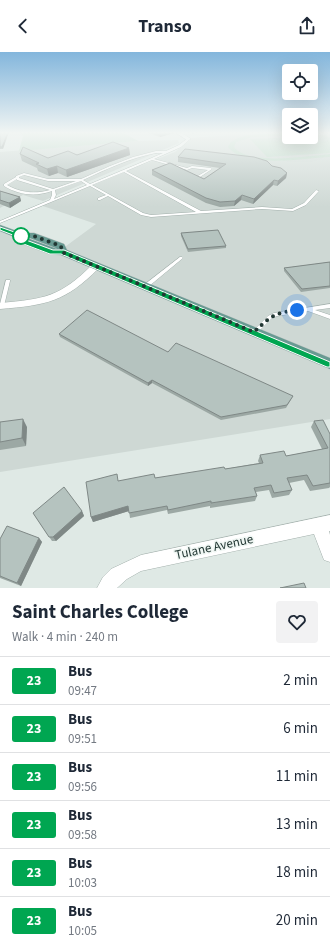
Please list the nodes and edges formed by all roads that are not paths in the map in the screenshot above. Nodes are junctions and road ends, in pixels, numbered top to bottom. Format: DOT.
graph roads {
  1 [pos="137,157"];
  2 [pos="152,158"];
  3 [pos="187,169"];
  4 [pos="124,171"];
  5 [pos="17,178"];
  6 [pos="80,180"];
  7 [pos="91,185"];
  8 [pos="52,190"];
  9 [pos="317,191"];
  10 [pos="108,195"];
  11 [pos="99,199"];
  12 [pos="51,201"];
  13 [pos="202,213"];
  14 [pos="0,222"];
  15 [pos="0,228"];
  16 [pos="181,258"];
  17 [pos="96,266"];
  18 [pos="8,280"];
  19 [pos="146,286"];
  20 [pos="1,306"];
  21 [pos="330,306"];
  22 [pos="308,309"];
  23 [pos="330,317"];
  24 [pos="254,332"];
  25 [pos="330,364"];
  26 [pos="324,524"];
  27 [pos="330,554"];
  28 [pos="106,588"];
  1 -- 6 [label="lane"];
  2 -- 3 [label="lane"];
  2 -- 4 [label="lane"];
  3 -- 3 [label="lane"];
  4 -- 7 [label="lane"];
  4 -- 13 [label="lane"];
  5 -- 6 [label="lane"];
  5 -- 8 [label="lane"];
  5 -- 8 [label="lane"];
  6 -- 7 [label="lane"];
  6 -- 8 [label="lane"];
  7 -- 10 [label="lane"];
  7 -- 12 [label="lane"];
  8 -- 12 [label="lane"];
  9 -- 13 [label="lane"];
  10 -- 11 [label="lane"];
  10 -- 13 [label="lane"];
  12 -- 14 [label="lane"];
  15 -- 17 [label="main road"];
  16 -- 19 [label="lane"];
  17 -- 19 [label="main road"];
  17 -- 20 [label="street"];
  18 -- 20 [label="lane"];
  19 -- 24 [label="main road"];
  21 -- 22 [label="lane"];
  22 -- 23 [label="lane"];
  22 -- 24 [label="lane"];
  24 -- 25 [label="main road"];
  26 -- 27 [label="street"];
  26 -- 28 [label="street, Tulane Avenue"];
}
